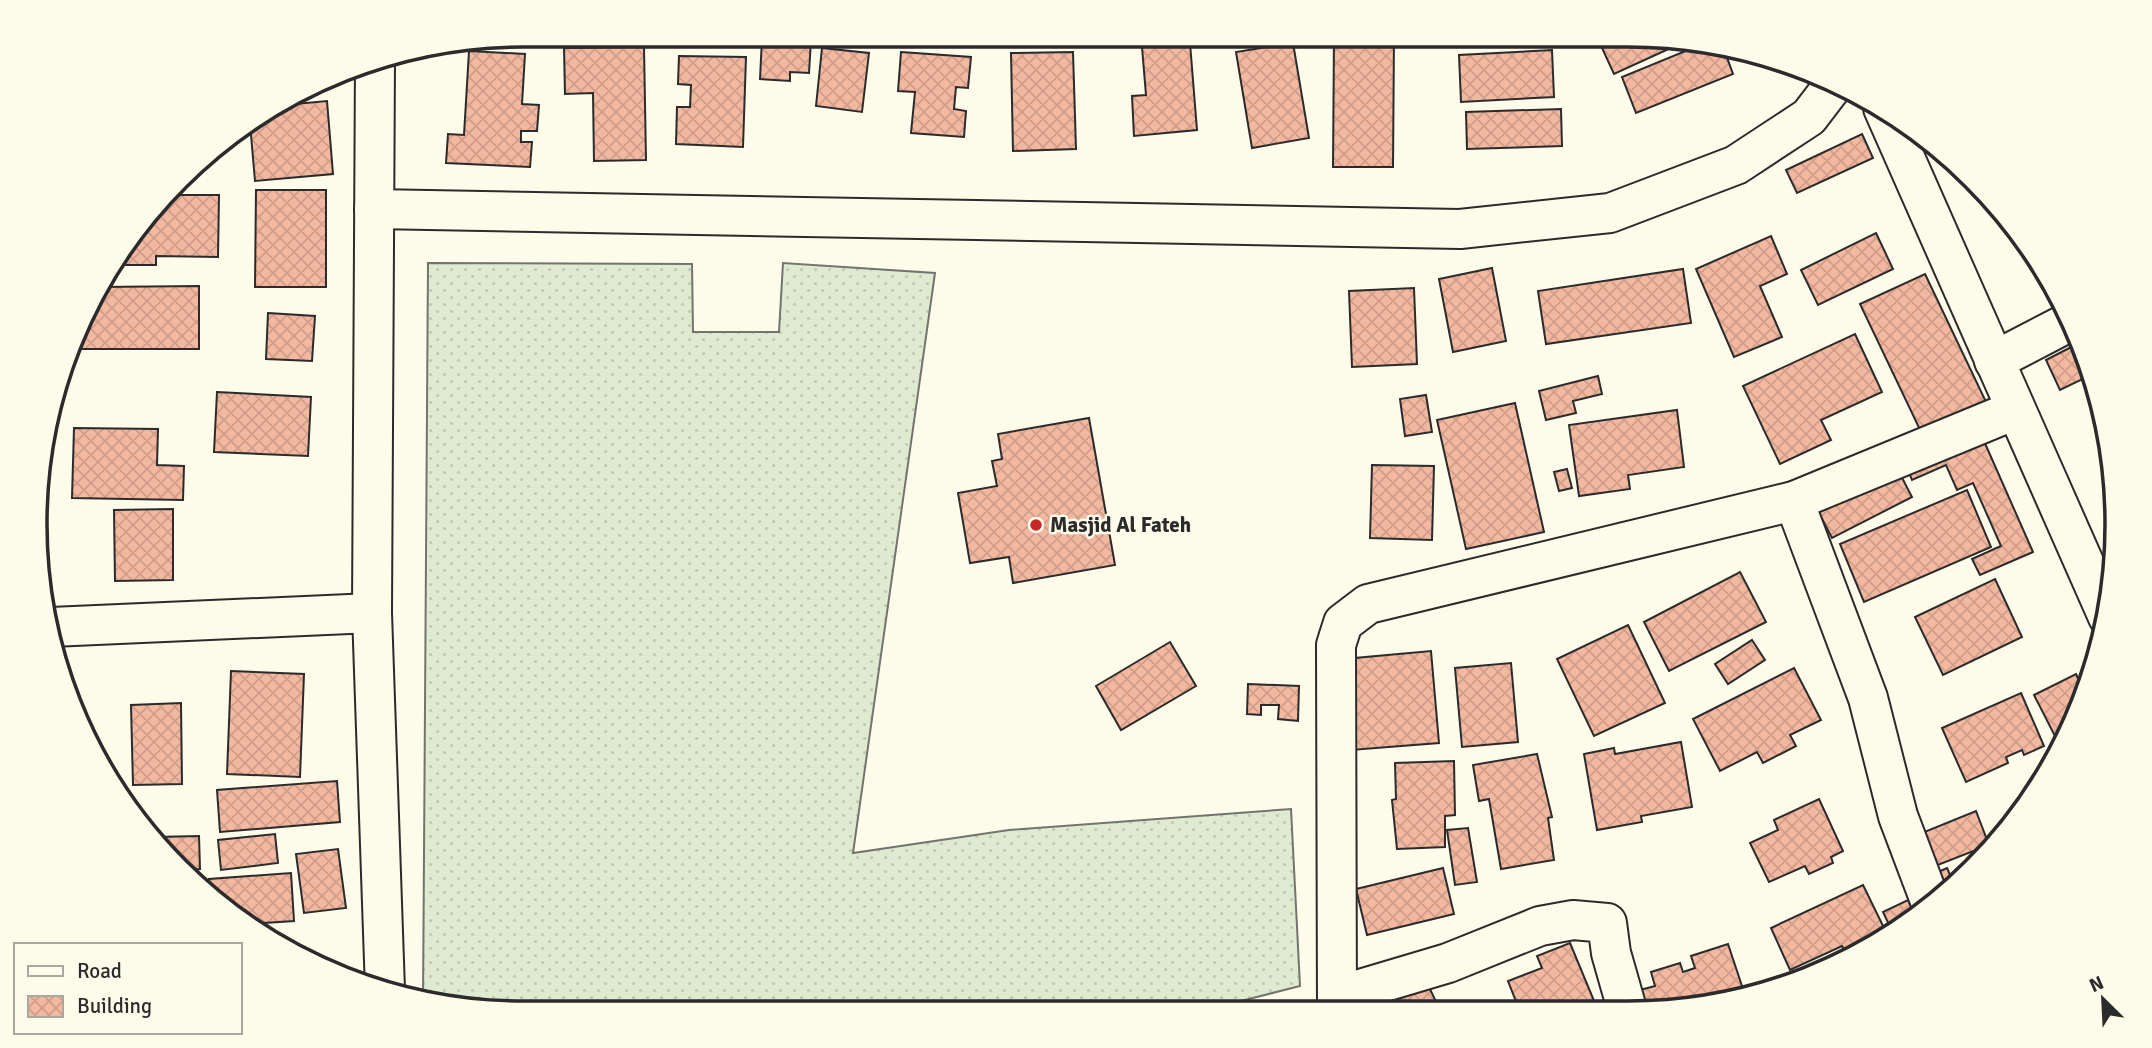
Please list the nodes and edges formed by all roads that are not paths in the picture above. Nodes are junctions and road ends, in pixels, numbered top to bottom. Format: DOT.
graph roads {
  1 [pos="375,72"];
  2 [pos="1828,92"];
  3 [pos="1891,127"];
  4 [pos="374,209"];
  5 [pos="2061,326"];
  6 [pos="1994,361"];
  7 [pos="2015,410"];
  8 [pos="1794,501"];
  9 [pos="2099,597"];
  10 [pos="372,613"];
  11 [pos="58,627"];
  12 [pos="1927,894"];
  13 [pos="385,980"];
  14 [pos="1337,1001"];
  15 [pos="1342,1001"];
  16 [pos="1625,1001"];
  1 -- 4 [label="street"];
  2 -- 4 [label="street"];
  3 -- 6 [label="street"];
  4 -- 10 [label="street"];
  5 -- 6 [label="street"];
  6 -- 7 [label="street"];
  7 -- 8 [label="street"];
  7 -- 9 [label="street"];
  8 -- 12 [label="street"];
  8 -- 14 [label="street"];
  10 -- 11 [label="street"];
  10 -- 13 [label="street"];
  15 -- 16 [label="street"];
}
